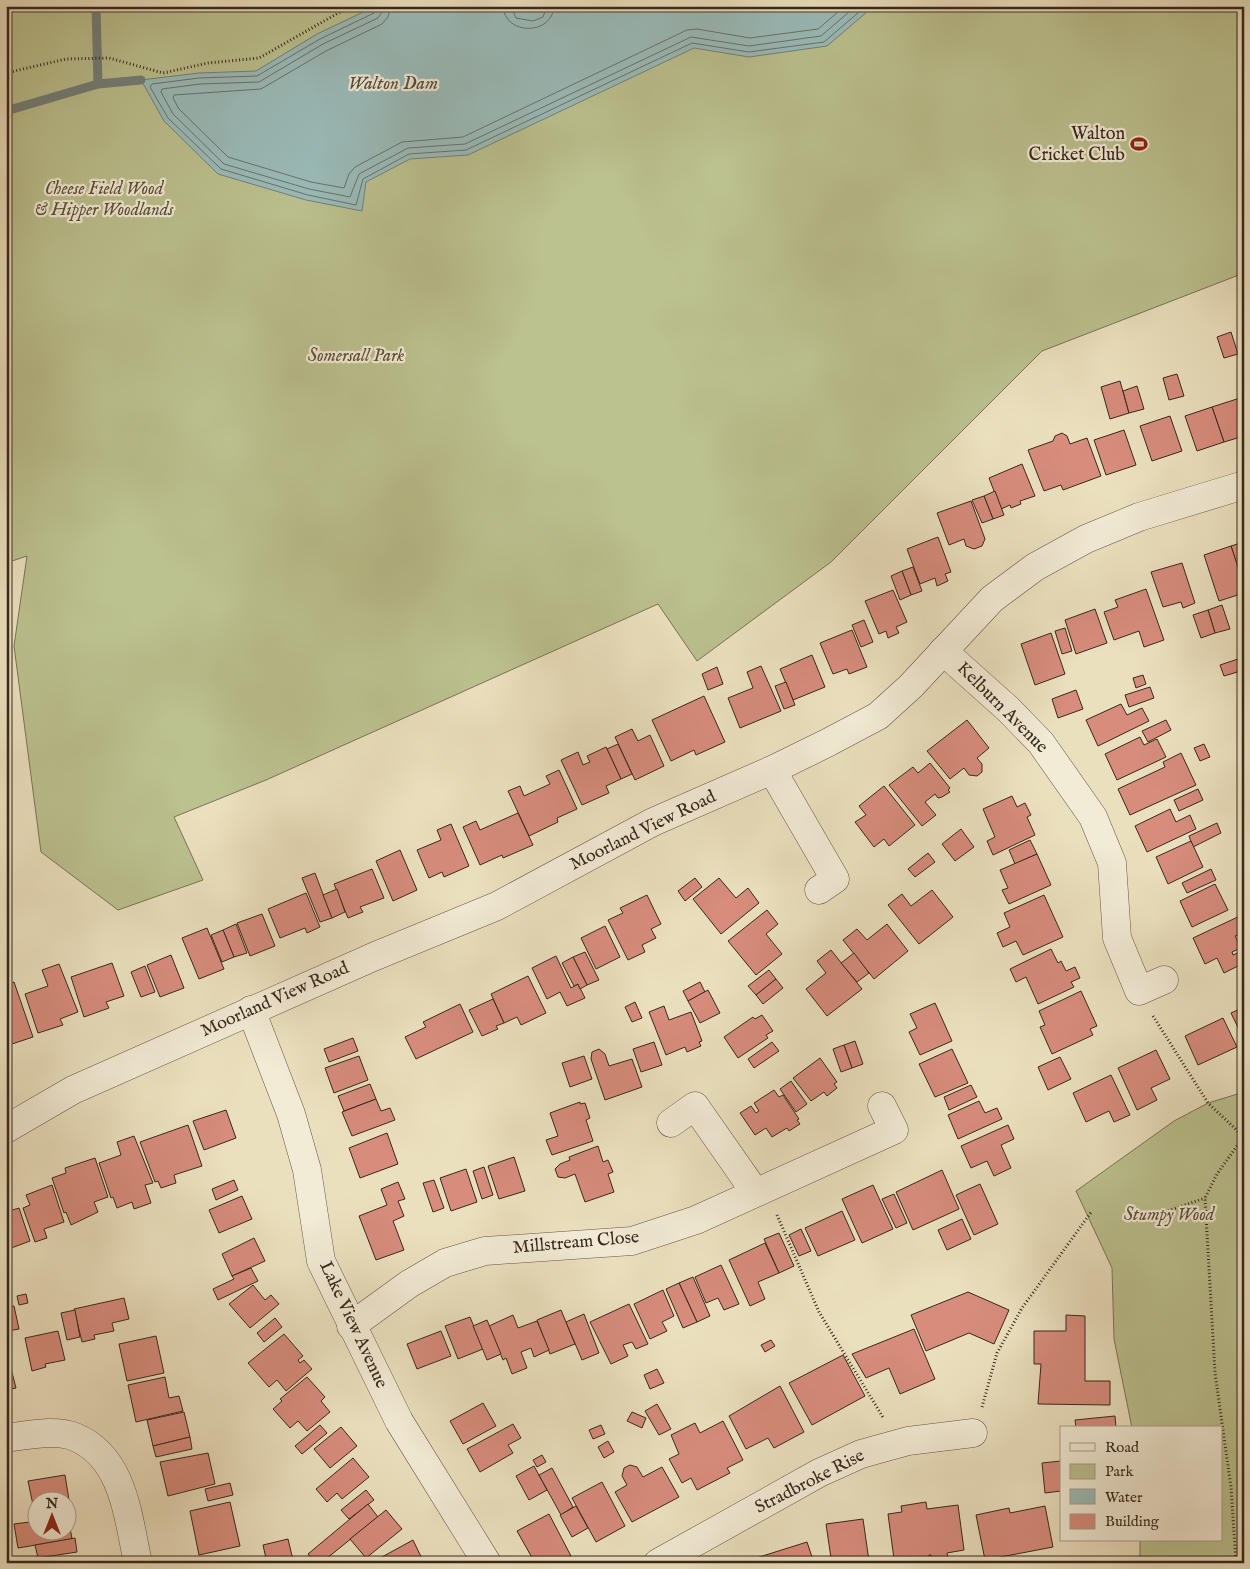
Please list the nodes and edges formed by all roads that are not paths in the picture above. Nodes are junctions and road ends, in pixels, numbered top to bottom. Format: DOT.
graph roads {
  1 [pos="1244,485"];
  2 [pos="943,651"];
  3 [pos="772,770"];
  4 [pos="819,890"];
  5 [pos="1164,980"];
  6 [pos="251,1010"];
  7 [pos="882,1106"];
  8 [pos="672,1123"];
  9 [pos="6,1129"];
  10 [pos="760,1190"];
  11 [pos="350,1326"];
  12 [pos="973,1434"];
  13 [pos="6,1438"];
  14 [pos="138,1563"];
  15 [pos="487,1563"];
  16 [pos="658,1563"];
  1 -- 2 [label="street, Moorland View Road"];
  2 -- 3 [label="street, Moorland View Road"];
  2 -- 5 [label="street, Kelburn Avenue"];
  3 -- 4 [label="street"];
  3 -- 6 [label="street, Moorland View Road"];
  6 -- 9 [label="street, Moorland View Road"];
  6 -- 11 [label="street, Lake View Avenue"];
  7 -- 10 [label="street, Millstream Close"];
  8 -- 10 [label="street"];
  10 -- 11 [label="street, Millstream Close"];
  11 -- 15 [label="street, Lake View Avenue"];
  12 -- 16 [label="street, Stradbroke Rise"];
  13 -- 14 [label="street"];
}
